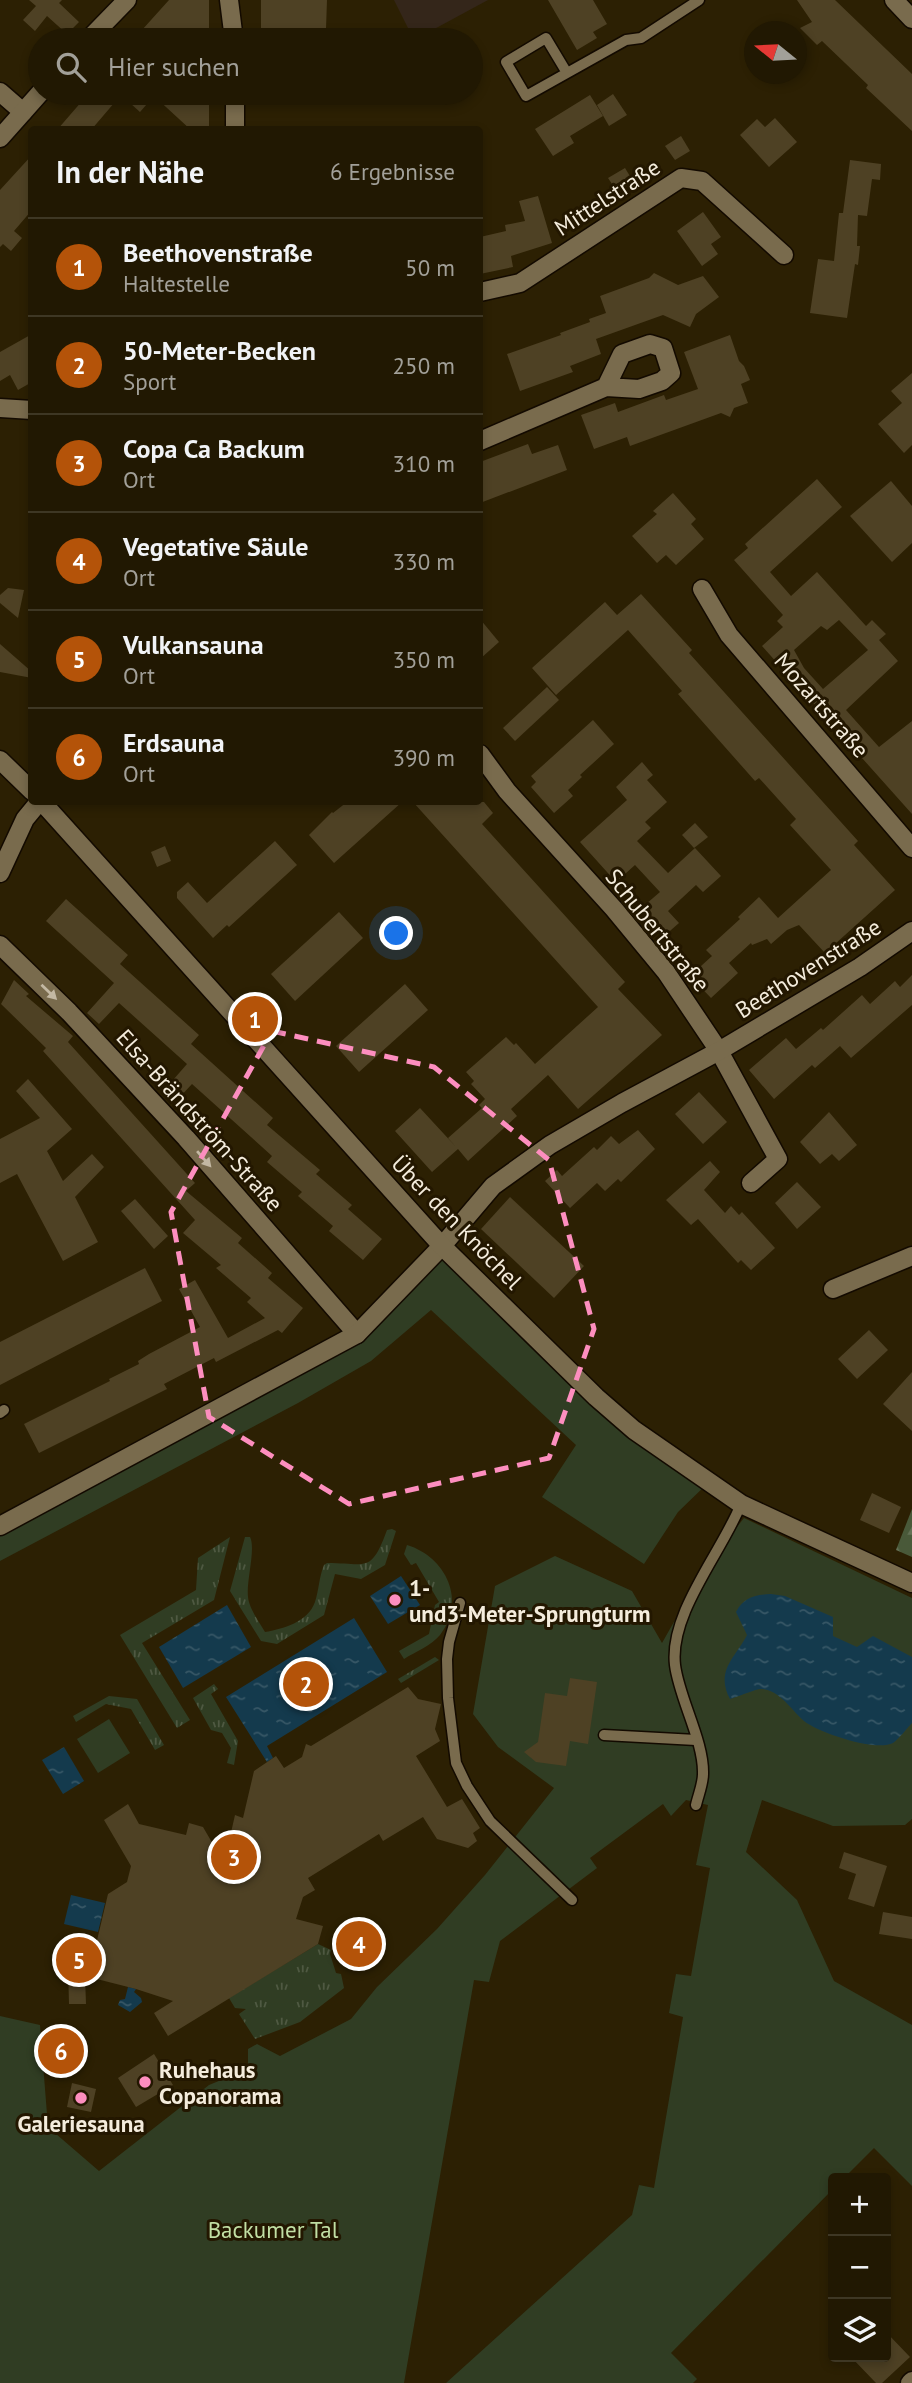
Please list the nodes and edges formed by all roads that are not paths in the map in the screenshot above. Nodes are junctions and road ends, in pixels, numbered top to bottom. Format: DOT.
graph roads {
  1 [pos="127,0"];
  2 [pos="229,0"];
  3 [pos="699,0"];
  4 [pos="894,0"];
  5 [pos="912,19"];
  6 [pos="100,28"];
  7 [pos="232,28"];
  8 [pos="567,73"];
  9 [pos="0,92"];
  10 [pos="29,105"];
  11 [pos="235,105"];
  12 [pos="23,112"];
  13 [pos="235,126"];
  14 [pos="0,138"];
  15 [pos="783,255"];
  16 [pos="483,291"];
  17 [pos="606,387"];
  18 [pos="0,408"];
  19 [pos="28,410"];
  20 [pos="483,440"];
  21 [pos="702,589"];
  22 [pos="483,758"];
  23 [pos="0,760"];
  24 [pos="28,787"];
  25 [pos="37,805"];
  26 [pos="43,805"];
  27 [pos="912,848"];
  28 [pos="0,873"];
  29 [pos="912,931"];
  30 [pos="0,945"];
  31 [pos="719,1051"];
  32 [pos="751,1183"];
  33 [pos="442,1246"];
  34 [pos="912,1256"];
  35 [pos="833,1289"];
  36 [pos="357,1334"];
  37 [pos="741,1504"];
  38 [pos="0,1526"];
  39 [pos="912,1584"];
  40 [pos="460,1603"];
  41 [pos="604,1735"];
  42 [pos="696,1740"];
  43 [pos="696,1805"];
  44 [pos="572,1900"];
  1 -- 6 [label="street"];
  2 -- 7 [label="street"];
  3 -- 8 [label="lane"];
  4 -- 5 [label="street"];
  8 -- 8 [label="lane"];
  9 -- 12 [label="street"];
  10 -- 12 [label="street"];
  11 -- 13 [label="street"];
  12 -- 14 [label="street"];
  15 -- 16 [label="street, Mittelstraße"];
  17 -- 20 [label="street"];
  18 -- 19 [label="street"];
  21 -- 27 [label="street, Mozartstraße"];
  22 -- 31 [label="street, Schubertstraße"];
  23 -- 24 [label="street"];
  25 -- 28 [label="street"];
  26 -- 33 [label="street, Über den Knöchel"];
  29 -- 31 [label="street, Beethovenstraße"];
  30 -- 36 [label="street, Elsa-Brändström-Straße, one-way"];
  31 -- 32 [label="street, Schubertstraße"];
  31 -- 33 [label="street, Beethovenstraße"];
  33 -- 36 [label="street, Beethovenstraße"];
  33 -- 37 [label="street, Über den Knöchel"];
  34 -- 35 [label="street"];
  36 -- 38 [label="street, Beethovenstraße"];
  37 -- 39 [label="street, Über den Knöchel"];
  37 -- 42 [label="lane"];
  40 -- 44 [label="lane"];
  41 -- 42 [label="lane"];
  42 -- 43 [label="lane"];
}
